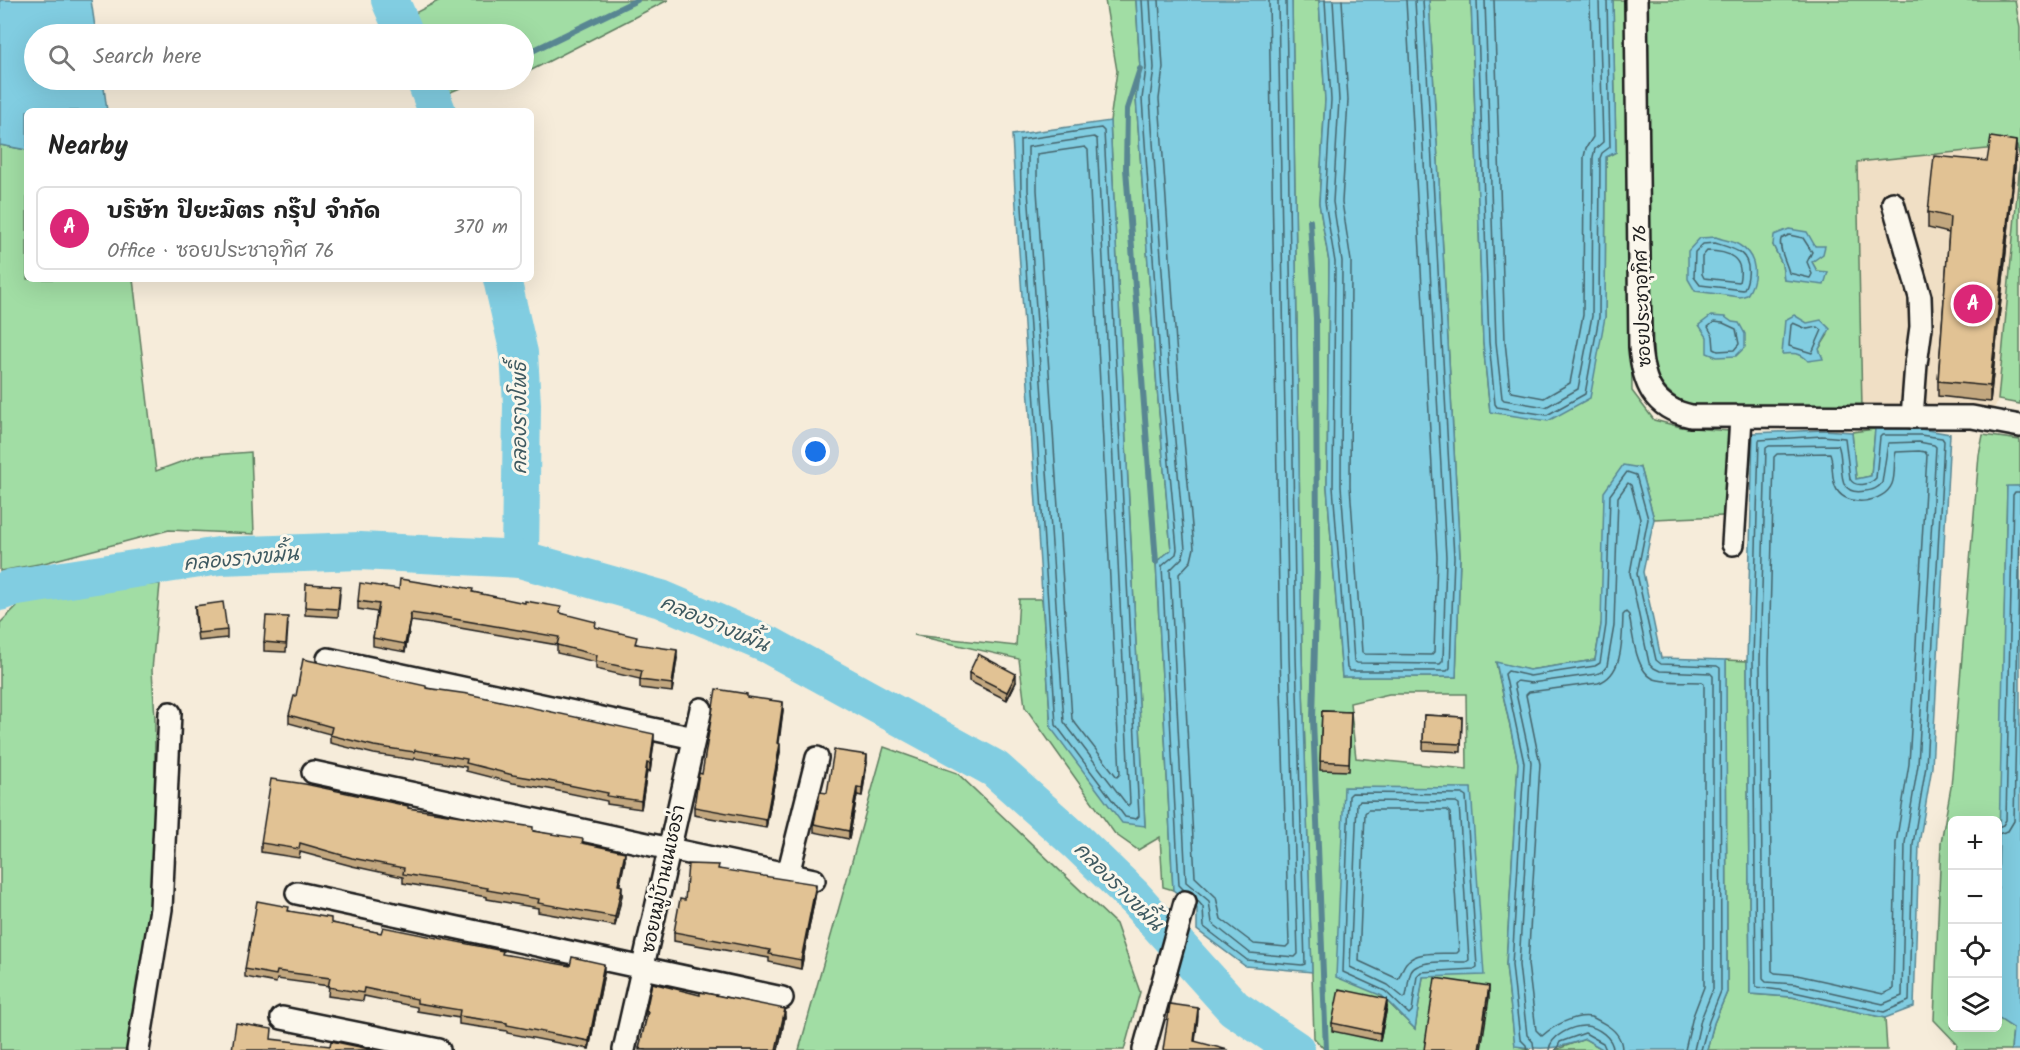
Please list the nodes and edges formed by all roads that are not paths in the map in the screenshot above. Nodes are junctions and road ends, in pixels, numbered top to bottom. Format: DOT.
graph roads {
  1 [pos="1636,0"];
  2 [pos="1893,203"];
  3 [pos="1912,417"];
  4 [pos="1741,418"];
  5 [pos="2020,426"];
  6 [pos="1733,544"];
  7 [pos="328,659"];
  8 [pos="701,709"];
  9 [pos="170,714"];
  10 [pos="694,738"];
  11 [pos="817,758"];
  12 [pos="313,772"];
  13 [pos="669,848"];
  14 [pos="788,874"];
  15 [pos="814,880"];
  16 [pos="297,893"];
  17 [pos="1185,902"];
  18 [pos="644,967"];
  19 [pos="782,998"];
  20 [pos="282,1018"];
  21 [pos="138,1050"];
  22 [pos="439,1050"];
  23 [pos="624,1050"];
  24 [pos="1144,1050"];
  1 -- 4 [label="street, ซอยประชาอุทิศ 76"];
  2 -- 3 [label="street"];
  3 -- 4 [label="street, ซอยประชาอุทิศ 76"];
  3 -- 5 [label="street, ซอยประชาอุทิศ 76"];
  4 -- 6 [label="street"];
  7 -- 10 [label="street"];
  8 -- 10 [label="street, ซอยหมู่บ้านเนเชอร่า"];
  9 -- 21 [label="street"];
  10 -- 13 [label="street, ซอยหมู่บ้านเนเชอร่า"];
  11 -- 14 [label="street"];
  12 -- 13 [label="street"];
  13 -- 14 [label="street"];
  13 -- 18 [label="street, ซอยหมู่บ้านเนเชอร่า"];
  14 -- 15 [label="street"];
  16 -- 18 [label="street"];
  17 -- 24 [label="street"];
  18 -- 19 [label="street"];
  18 -- 23 [label="street, ซอยหมู่บ้านเนเชอร่า"];
  20 -- 22 [label="street"];
}
